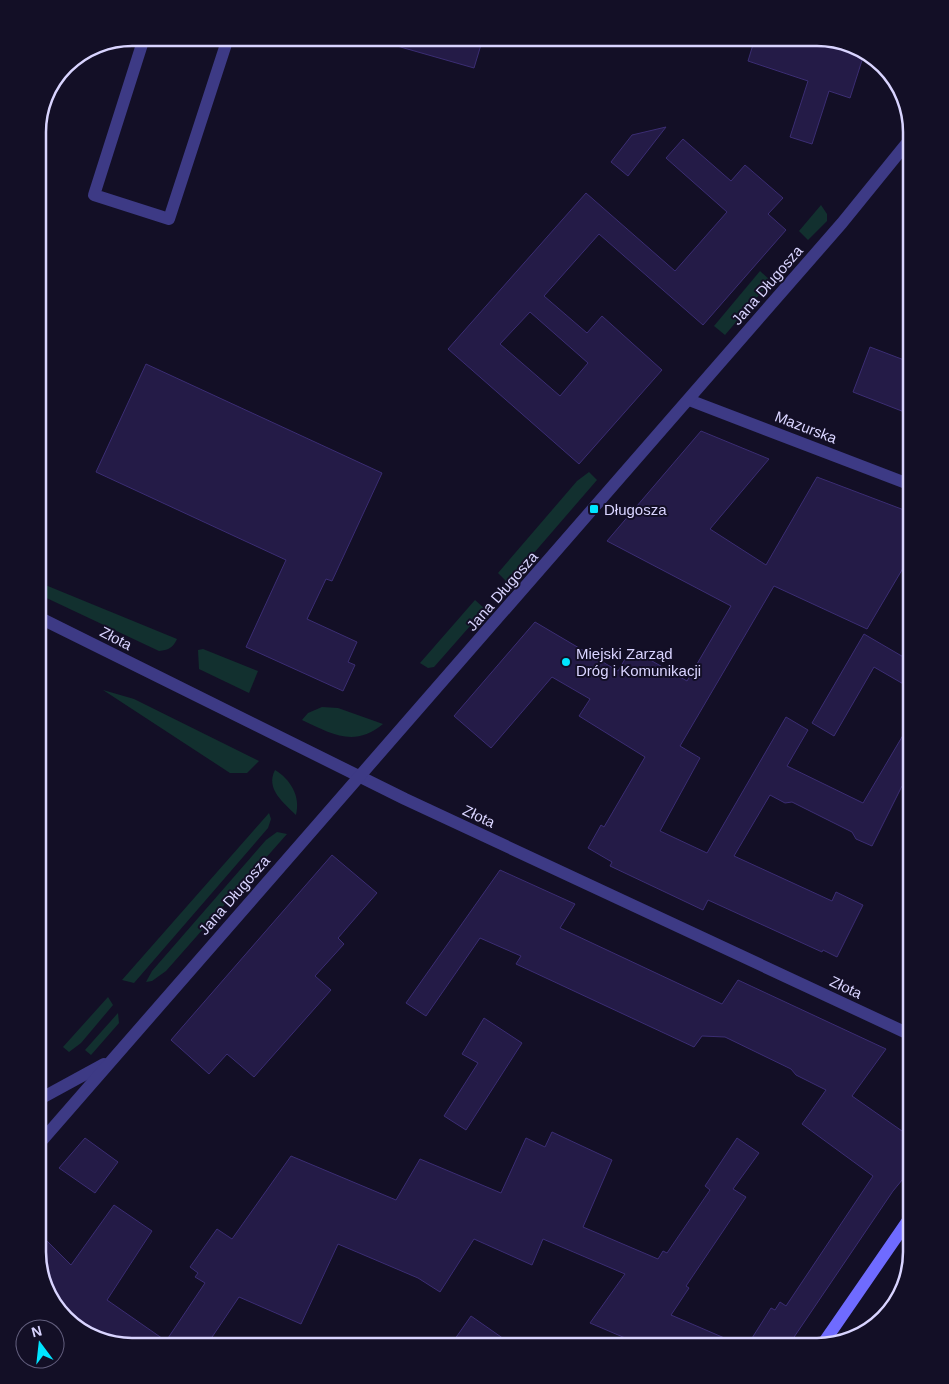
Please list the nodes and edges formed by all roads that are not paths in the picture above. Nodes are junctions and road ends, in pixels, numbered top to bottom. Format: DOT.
graph roads {
  1 [pos="141,46"];
  2 [pos="225,46"];
  3 [pos="903,149"];
  4 [pos="688,400"];
  5 [pos="903,482"];
  6 [pos="46,621"];
  7 [pos="360,777"];
  8 [pos="903,1031"];
  9 [pos="111,1060"];
  10 [pos="46,1096"];
  11 [pos="46,1136"];
  12 [pos="903,1229"];
  13 [pos="828,1337"];
  1 -- 2 [label="street"];
  3 -- 4 [label="street, Jana Długosza"];
  4 -- 5 [label="street, Mazurska"];
  4 -- 7 [label="street, Jana Długosza"];
  6 -- 7 [label="street, Złota"];
  7 -- 8 [label="street, Złota"];
  7 -- 9 [label="street, Jana Długosza"];
  9 -- 10 [label="street, Jana Długosza"];
  9 -- 11 [label="street, Jana Długosza"];
  12 -- 13 [label="main road"];
}
